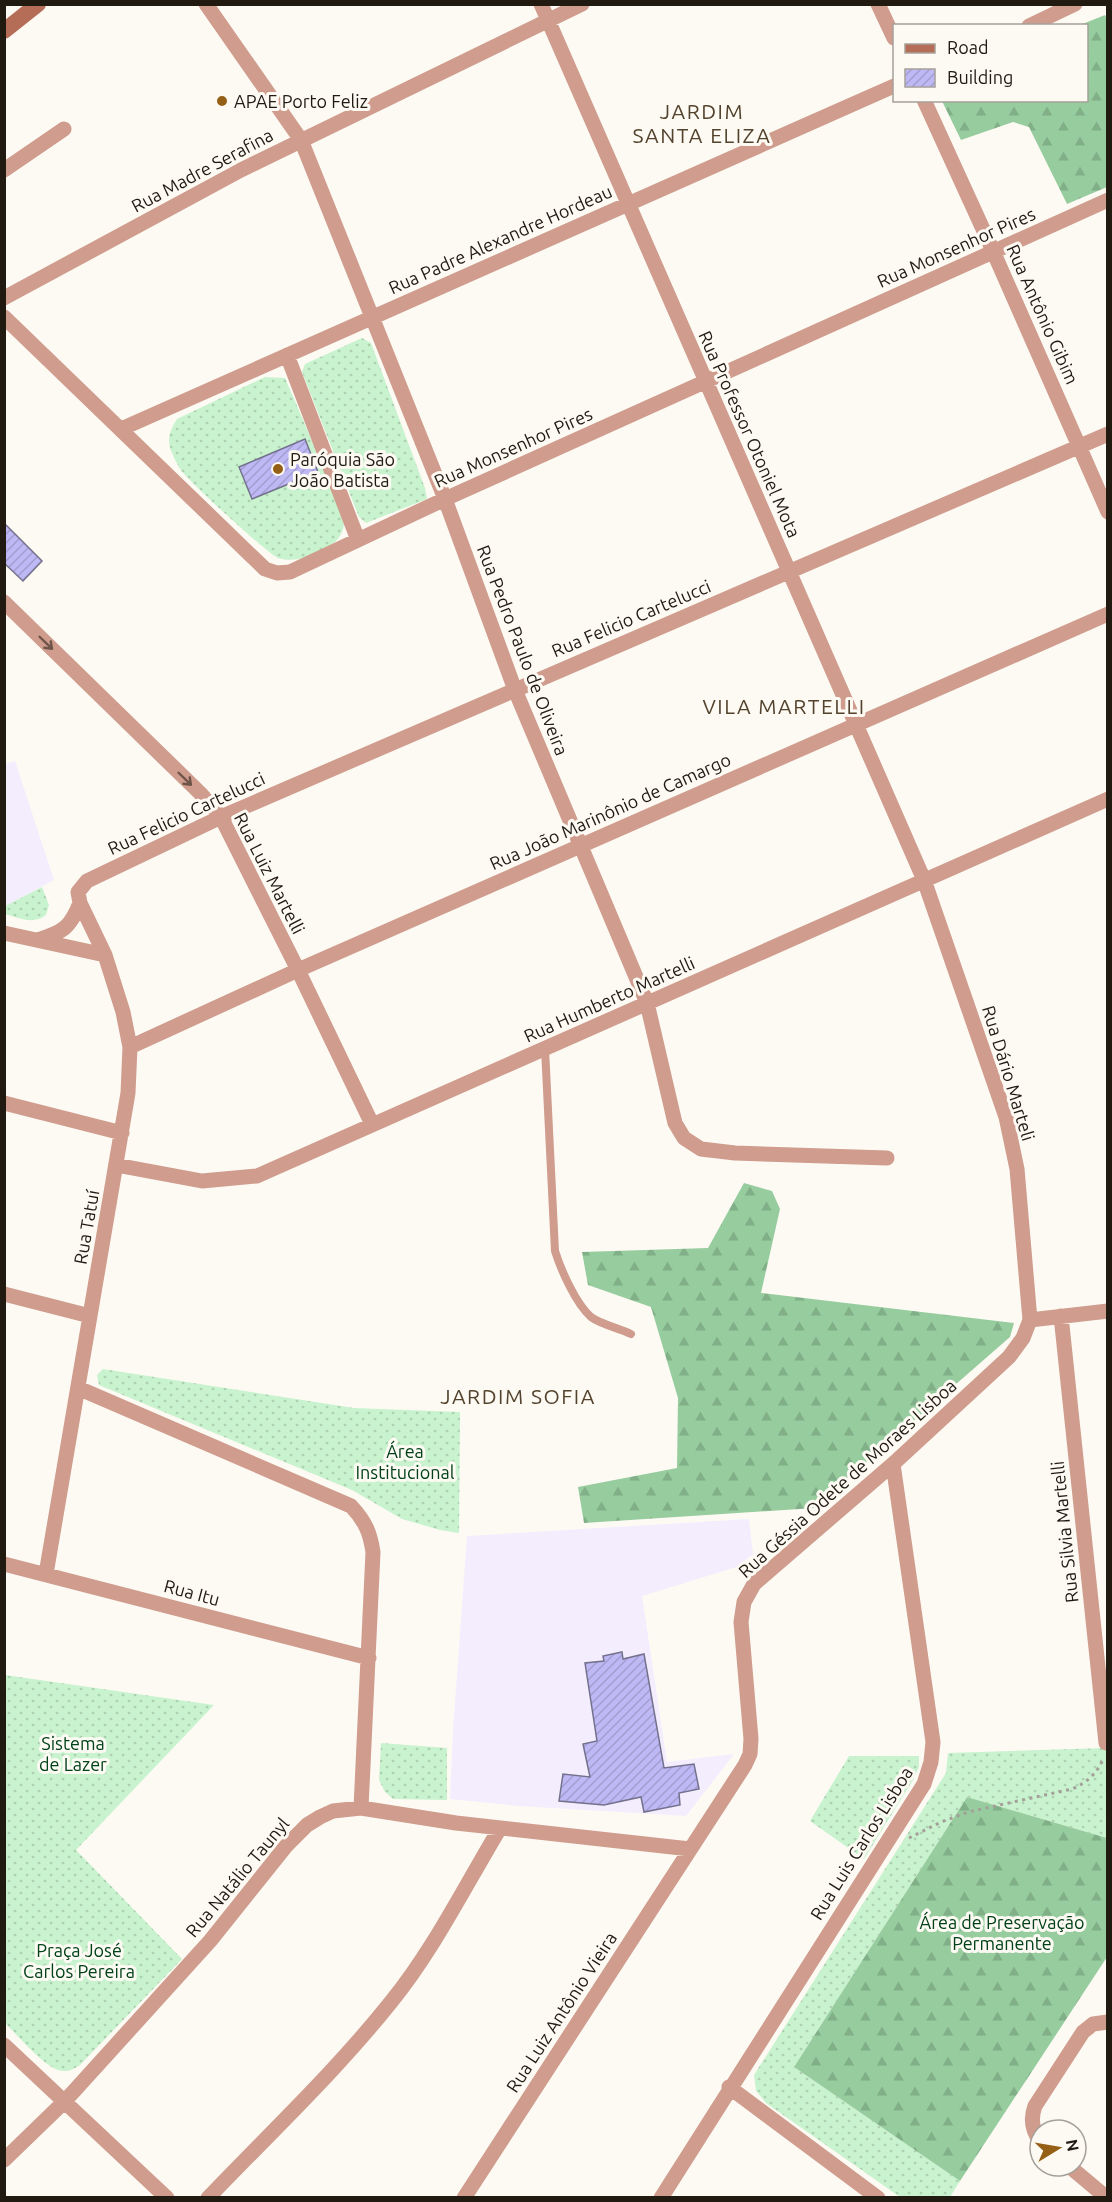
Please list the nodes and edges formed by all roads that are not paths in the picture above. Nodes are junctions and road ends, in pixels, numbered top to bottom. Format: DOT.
graph roads {
  1 [pos="38,4"];
  2 [pos="206,4"];
  3 [pos="541,4"];
  4 [pos="582,4"];
  5 [pos="878,4"];
  6 [pos="1075,4"];
  7 [pos="547,20"];
  8 [pos="1033,24"];
  9 [pos="4,31"];
  10 [pos="893,36"];
  11 [pos="893,86"];
  12 [pos="925,102"];
  13 [pos="64,129"];
  14 [pos="301,140"];
  15 [pos="4,170"];
  16 [pos="1107,200"];
  17 [pos="628,204"];
  18 [pos="993,251"];
  19 [pos="4,298"];
  20 [pos="4,317"];
  21 [pos="372,317"];
  22 [pos="287,356"];
  23 [pos="706,382"];
  24 [pos="121,429"];
  25 [pos="1107,434"];
  26 [pos="1080,446"];
  27 [pos="445,499"];
  28 [pos="1107,512"];
  29 [pos="358,540"];
  30 [pos="789,571"];
  31 [pos="4,602"];
  32 [pos="1107,614"];
  33 [pos="515,690"];
  34 [pos="855,725"];
  35 [pos="1107,799"];
  36 [pos="220,817"];
  37 [pos="581,846"];
  38 [pos="924,880"];
  39 [pos="79,898"];
  40 [pos="4,933"];
  41 [pos="36,940"];
  42 [pos="105,955"];
  43 [pos="298,970"];
  44 [pos="647,1003"];
  45 [pos="130,1047"];
  46 [pos="545,1049"];
  47 [pos="4,1103"];
  48 [pos="372,1124"];
  49 [pos="122,1133"];
  50 [pos="887,1158"];
  51 [pos="116,1165"];
  52 [pos="4,1294"];
  53 [pos="1107,1311"];
  54 [pos="90,1316"];
  55 [pos="1061,1316"];
  56 [pos="1030,1320"];
  57 [pos="631,1334"];
  58 [pos="78,1388"];
  59 [pos="893,1464"];
  60 [pos="4,1564"];
  61 [pos="46,1574"];
  62 [pos="369,1658"];
  63 [pos="1106,1743"];
  64 [pos="361,1808"];
  65 [pos="500,1828"];
  66 [pos="690,1849"];
  67 [pos="1107,2022"];
  68 [pos="4,2045"];
  69 [pos="729,2088"];
  70 [pos="65,2101"];
  71 [pos="1032,2118"];
  72 [pos="4,2160"];
  73 [pos="1083,2178"];
  74 [pos="858,2191"];
  75 [pos="167,2198"];
  76 [pos="208,2198"];
  77 [pos="464,2198"];
  78 [pos="661,2198"];
  79 [pos="878,2198"];
  80 [pos="1107,2198"];
  1 -- 9 [label="main road"];
  2 -- 14 [label="street, Rua Pedro Paulo de Oliveira"];
  3 -- 7 [label="street, Rua Professor Otoniel Mota"];
  4 -- 7 [label="street, Rua Madre Serafina"];
  5 -- 10 [label="street"];
  6 -- 8 [label="street"];
  7 -- 14 [label="street, Rua Madre Serafina"];
  7 -- 17 [label="street, Rua Professor Otoniel Mota"];
  11 -- 17 [label="street, Rua Padre Alexandre Hordeau"];
  12 -- 18 [label="street, Rua Antônio Gibim"];
  13 -- 15 [label="street"];
  14 -- 19 [label="street, Rua Madre Serafina"];
  14 -- 21 [label="street, Rua Pedro Paulo de Oliveira"];
  16 -- 18 [label="street, Rua Monsenhor Pires"];
  17 -- 21 [label="street, Rua Padre Alexandre Hordeau"];
  17 -- 23 [label="street, Rua Professor Otoniel Mota"];
  18 -- 23 [label="street, Rua Monsenhor Pires"];
  18 -- 26 [label="street, Rua Antônio Gibim"];
  20 -- 24 [label="street, Rua Monsenhor Pires"];
  21 -- 22 [label="street, Rua Padre Alexandre Hordeau"];
  21 -- 27 [label="street, Rua Pedro Paulo de Oliveira"];
  22 -- 24 [label="street, Rua Padre Alexandre Hordeau"];
  22 -- 29 [label="street"];
  23 -- 27 [label="street, Rua Monsenhor Pires"];
  23 -- 30 [label="street, Rua Professor Otoniel Mota"];
  24 -- 29 [label="street, Rua Monsenhor Pires"];
  25 -- 26 [label="street, Rua Felicio Cartelucci"];
  26 -- 28 [label="street, Rua Antônio Gibim"];
  26 -- 30 [label="street, Rua Felicio Cartelucci"];
  27 -- 29 [label="street, Rua Monsenhor Pires"];
  27 -- 33 [label="street, Rua Pedro Paulo de Oliveira"];
  30 -- 33 [label="street, Rua Felicio Cartelucci"];
  30 -- 34 [label="street, Rua Professor Otoniel Mota"];
  31 -- 36 [label="street, Rua Luiz Martelli, one-way"];
  32 -- 34 [label="street, Rua João Marinônio de Camargo"];
  33 -- 36 [label="street, Rua Felicio Cartelucci"];
  33 -- 37 [label="street, Rua Pedro Paulo de Oliveira"];
  34 -- 37 [label="street, Rua João Marinônio de Camargo"];
  34 -- 38 [label="street, Rua Professor Otoniel Mota"];
  35 -- 38 [label="street, Rua Humberto Martelli"];
  36 -- 39 [label="street, Rua Felicio Cartelucci"];
  36 -- 43 [label="street, Rua Luiz Martelli"];
  37 -- 43 [label="street, Rua João Marinônio de Camargo"];
  37 -- 44 [label="street, Rua Pedro Paulo de Oliveira"];
  38 -- 44 [label="street, Rua Humberto Martelli"];
  38 -- 56 [label="street, Rua Dário Marteli"];
  39 -- 41 [label="street"];
  39 -- 42 [label="street, Rua Tatuí"];
  40 -- 41 [label="street"];
  41 -- 42 [label="street"];
  42 -- 45 [label="street, Rua Tatuí"];
  43 -- 45 [label="street, Rua João Marinônio de Camargo"];
  43 -- 48 [label="street, Rua Luiz Martelli"];
  44 -- 46 [label="street, Rua Humberto Martelli"];
  44 -- 50 [label="street, Rua Pedro Paulo de Oliveira"];
  45 -- 49 [label="street, Rua Tatuí"];
  46 -- 48 [label="street, Rua Humberto Martelli"];
  46 -- 57 [label="lane"];
  47 -- 49 [label="street"];
  48 -- 51 [label="street, Rua Humberto Martelli"];
  49 -- 51 [label="street, Rua Tatuí"];
  51 -- 54 [label="street, Rua Tatuí"];
  52 -- 54 [label="street"];
  53 -- 55 [label="street"];
  54 -- 58 [label="street, Rua Tatuí"];
  55 -- 56 [label="street"];
  55 -- 63 [label="street, Rua Silvia Martelli"];
  56 -- 59 [label="street, Rua Géssia Odete de Moraes Lisboa"];
  58 -- 61 [label="street, Rua Tatuí"];
  58 -- 62 [label="street"];
  59 -- 66 [label="street, Rua Géssia Odete de Moraes Lisboa"];
  59 -- 69 [label="street, Rua Luis Carlos Lisboa"];
  60 -- 61 [label="street, Rua Itu"];
  61 -- 62 [label="street, Rua Itu"];
  62 -- 64 [label="street"];
  64 -- 65 [label="street, Rua Natálio Taunyl"];
  64 -- 70 [label="street, Rua Natálio Taunyl"];
  65 -- 66 [label="street, Rua Natálio Taunyl"];
  65 -- 76 [label="street"];
  66 -- 77 [label="street, Rua Luiz Antônio Vieira"];
  67 -- 71 [label="street"];
  68 -- 70 [label="street"];
  69 -- 74 [label="street"];
  69 -- 78 [label="street, Rua Luis Carlos Lisboa"];
  70 -- 72 [label="street, Rua Natálio Taunyl"];
  70 -- 75 [label="street"];
  73 -- 80 [label="street"];
  74 -- 79 [label="street"];
}
